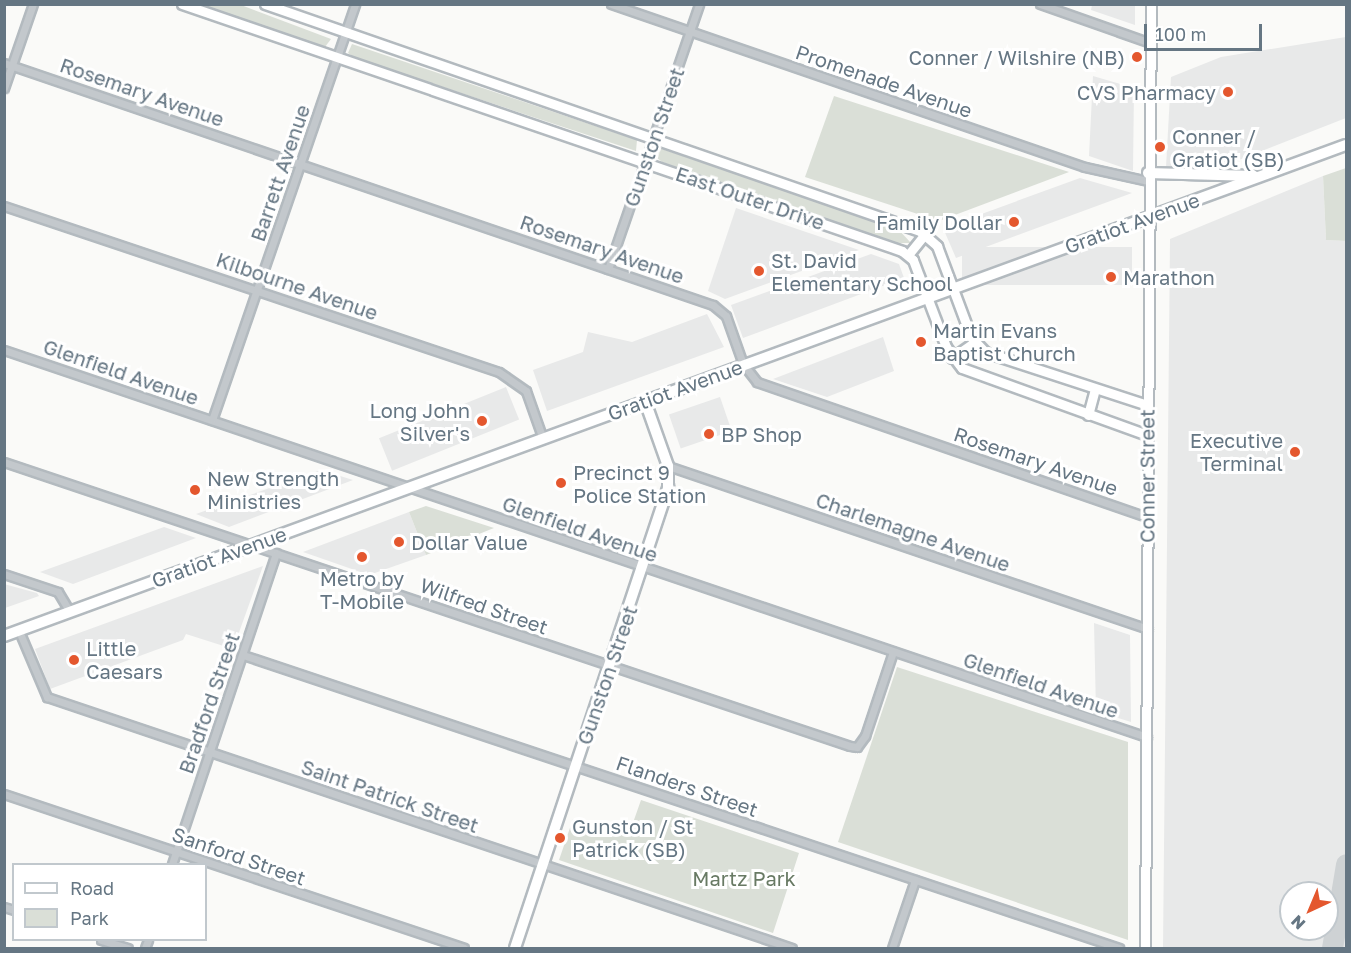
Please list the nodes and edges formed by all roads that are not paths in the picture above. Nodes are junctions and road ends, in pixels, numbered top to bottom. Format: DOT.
graph roads {
  1 [pos="33,4"];
  2 [pos="182,4"];
  3 [pos="265,4"];
  4 [pos="355,4"];
  5 [pos="611,4"];
  6 [pos="699,4"];
  7 [pos="1040,4"];
  8 [pos="1151,4"];
  9 [pos="689,31"];
  10 [pos="346,32"];
  11 [pos="1150,43"];
  12 [pos="337,57"];
  13 [pos="8,64"];
  14 [pos="4,88"];
  15 [pos="654,138"];
  16 [pos="1347,145"];
  17 [pos="646,162"];
  18 [pos="300,164"];
  19 [pos="1263,175"];
  20 [pos="1148,177"];
  21 [pos="4,206"];
  22 [pos="1149,217"];
  23 [pos="925,234"];
  24 [pos="908,255"];
  25 [pos="608,269"];
  26 [pos="953,288"];
  27 [pos="256,290"];
  28 [pos="928,297"];
  29 [pos="975,342"];
  30 [pos="4,350"];
  31 [pos="952,358"];
  32 [pos="743,364"];
  33 [pos="1095,389"];
  34 [pos="645,401"];
  35 [pos="1147,405"];
  36 [pos="1088,415"];
  37 [pos="212,420"];
  38 [pos="1147,435"];
  39 [pos="543,438"];
  40 [pos="4,462"];
  41 [pos="669,466"];
  42 [pos="411,487"];
  43 [pos="1146,517"];
  44 [pos="253,545"];
  45 [pos="276,553"];
  46 [pos="642,568"];
  47 [pos="4,574"];
  48 [pos="70,612"];
  49 [pos="1148,629"];
  50 [pos="19,631"];
  51 [pos="4,636"];
  52 [pos="893,652"];
  53 [pos="243,655"];
  54 [pos="610,666"];
  55 [pos="1147,737"];
  56 [pos="210,753"];
  57 [pos="576,766"];
  58 [pos="4,794"];
  59 [pos="176,852"];
  60 [pos="172,863"];
  61 [pos="543,865"];
  62 [pos="915,880"];
  63 [pos="107,941"];
  64 [pos="128,948"];
  65 [pos="464,948"];
  66 [pos="515,948"];
  67 [pos="792,948"];
  68 [pos="892,948"];
  69 [pos="1119,948"];
  70 [pos="1145,948"];
  1 -- 13 [label="street"];
  2 -- 12 [label="street, East Outer Drive"];
  3 -- 10 [label="street, East Outer Drive"];
  4 -- 10 [label="street, Barrett Avenue"];
  5 -- 9 [label="street, Promenade Avenue"];
  6 -- 9 [label="street, Gunston Street"];
  7 -- 11 [label="street"];
  8 -- 11 [label="street, Conner Street"];
  9 -- 15 [label="street, Gunston Street"];
  9 -- 20 [label="street, Promenade Avenue"];
  10 -- 12 [label="street, Barrett Avenue"];
  10 -- 15 [label="street, East Outer Drive"];
  11 -- 20 [label="street, Conner Street"];
  12 -- 17 [label="street, East Outer Drive"];
  12 -- 18 [label="street, Barrett Avenue"];
  13 -- 14 [label="street"];
  13 -- 18 [label="street, Rosemary Avenue"];
  15 -- 17 [label="street, Gunston Street"];
  15 -- 23 [label="street, East Outer Drive"];
  16 -- 19 [label="main road, Gratiot Avenue"];
  17 -- 24 [label="street, East Outer Drive"];
  17 -- 25 [label="street, Gunston Street"];
  18 -- 25 [label="street, Rosemary Avenue"];
  18 -- 27 [label="street, Barrett Avenue"];
  19 -- 20 [label="main road"];
  19 -- 22 [label="main road, Gratiot Avenue"];
  20 -- 22 [label="street, Conner Street"];
  21 -- 27 [label="street, Kilbourne Avenue"];
  22 -- 26 [label="main road, Gratiot Avenue"];
  22 -- 35 [label="street, Conner Street"];
  23 -- 24 [label="street"];
  23 -- 26 [label="street"];
  24 -- 28 [label="street"];
  25 -- 32 [label="street, Rosemary Avenue"];
  26 -- 28 [label="main road, Gratiot Avenue"];
  26 -- 29 [label="street"];
  27 -- 37 [label="street, Barrett Avenue"];
  27 -- 39 [label="street, Kilbourne Avenue"];
  28 -- 31 [label="street"];
  28 -- 32 [label="main road, Gratiot Avenue"];
  29 -- 31 [label="street"];
  29 -- 33 [label="street"];
  30 -- 37 [label="street, Glenfield Avenue"];
  31 -- 36 [label="street"];
  32 -- 34 [label="main road, Gratiot Avenue"];
  32 -- 43 [label="street, Rosemary Avenue"];
  33 -- 35 [label="street"];
  33 -- 36 [label="street"];
  34 -- 39 [label="main road, Gratiot Avenue"];
  34 -- 41 [label="main road, Gunston Street"];
  35 -- 38 [label="street, Conner Street"];
  36 -- 38 [label="street"];
  37 -- 42 [label="street, Glenfield Avenue"];
  38 -- 43 [label="street, Conner Street"];
  39 -- 42 [label="main road, Gratiot Avenue"];
  40 -- 44 [label="street, Wilfred Street"];
  41 -- 46 [label="main road, Gunston Street"];
  41 -- 49 [label="street, Charlemagne Avenue"];
  42 -- 44 [label="main road, Gratiot Avenue"];
  42 -- 46 [label="street, Glenfield Avenue"];
  43 -- 49 [label="street, Conner Street"];
  44 -- 45 [label="street, Wilfred Street"];
  44 -- 48 [label="main road, Gratiot Avenue"];
  45 -- 53 [label="street, Bradford Street"];
  45 -- 54 [label="street, Wilfred Street"];
  46 -- 52 [label="street, Glenfield Avenue"];
  46 -- 54 [label="main road, Gunston Street"];
  47 -- 48 [label="street"];
  48 -- 50 [label="main road, Gratiot Avenue"];
  49 -- 55 [label="street, Conner Street"];
  50 -- 51 [label="main road, Gratiot Avenue"];
  50 -- 56 [label="street, Saint Patrick Street"];
  52 -- 54 [label="street, Wilfred Street"];
  52 -- 55 [label="street, Glenfield Avenue"];
  53 -- 56 [label="street, Bradford Street"];
  53 -- 57 [label="street, Flanders Street"];
  54 -- 57 [label="main road, Gunston Street"];
  55 -- 70 [label="street, Conner Street"];
  56 -- 59 [label="street, Bradford Street"];
  56 -- 61 [label="street, Saint Patrick Street"];
  57 -- 61 [label="main road, Gunston Street"];
  57 -- 62 [label="street, Flanders Street"];
  58 -- 59 [label="street, Sanford Street"];
  59 -- 60 [label="street, Bradford Street"];
  59 -- 65 [label="street, Sanford Street"];
  61 -- 66 [label="main road, Gunston Street"];
  61 -- 67 [label="street, Saint Patrick Street"];
  62 -- 68 [label="street"];
  62 -- 69 [label="street, Flanders Street"];
  63 -- 64 [label="street"];
}
